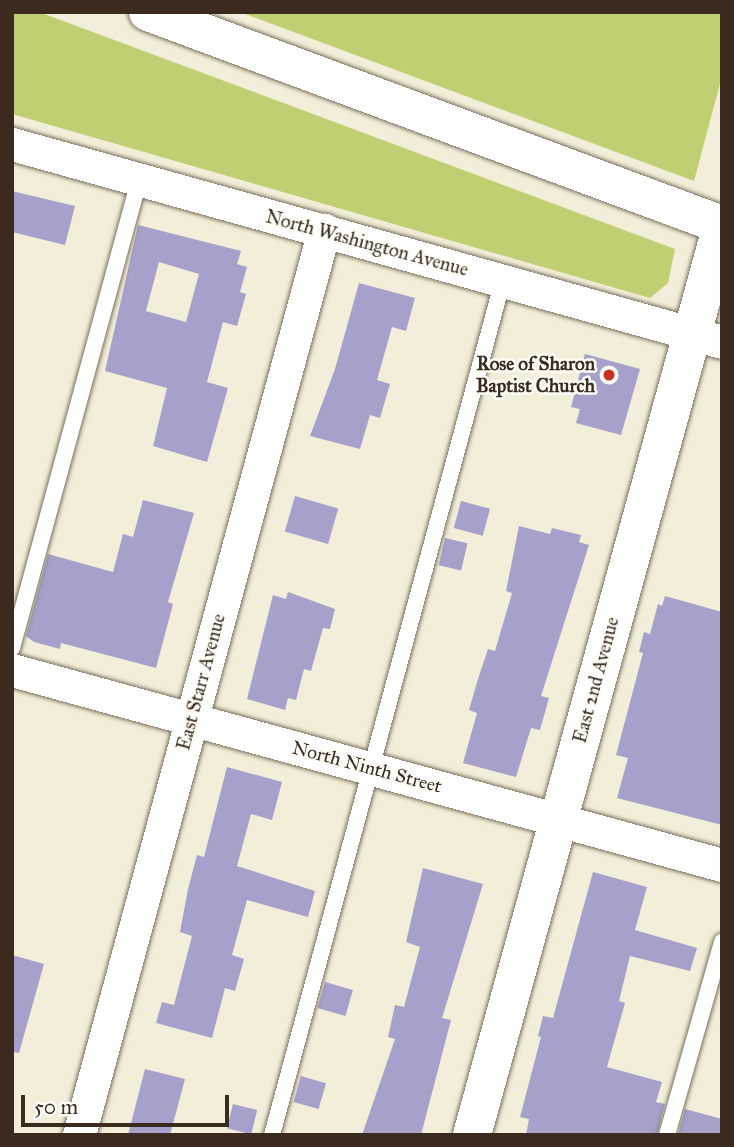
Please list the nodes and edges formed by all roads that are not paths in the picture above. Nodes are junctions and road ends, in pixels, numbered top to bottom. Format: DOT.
graph roads {
  1 [pos="148,12"];
  2 [pos="12,144"];
  3 [pos="139,182"];
  4 [pos="722,225"];
  5 [pos="324,230"];
  6 [pos="503,280"];
  7 [pos="707,338"];
  8 [pos="12,648"];
  9 [pos="12,670"];
  10 [pos="191,719"];
  11 [pos="372,769"];
  12 [pos="558,820"];
  13 [pos="722,865"];
  14 [pos="722,942"];
  15 [pos="79,1135"];
  16 [pos="272,1135"];
  17 [pos="472,1135"];
  18 [pos="667,1135"];
  1 -- 4 [label="main road"];
  2 -- 3 [label="street, North Washington Avenue"];
  3 -- 5 [label="street, North Washington Avenue"];
  3 -- 8 [label="lane"];
  4 -- 7 [label="main road, East 2nd Avenue"];
  5 -- 6 [label="street, North Washington Avenue"];
  5 -- 10 [label="street, East Starr Avenue"];
  6 -- 7 [label="street, North Washington Avenue"];
  6 -- 11 [label="lane"];
  7 -- 12 [label="main road, East 2nd Avenue"];
  9 -- 10 [label="street, North Ninth Street"];
  10 -- 11 [label="street, North Ninth Street"];
  10 -- 15 [label="street, East Starr Avenue"];
  11 -- 12 [label="street, North Ninth Street"];
  11 -- 16 [label="lane"];
  12 -- 13 [label="street, North Ninth Street"];
  12 -- 17 [label="main road, East 2nd Avenue"];
  14 -- 18 [label="lane"];
}
